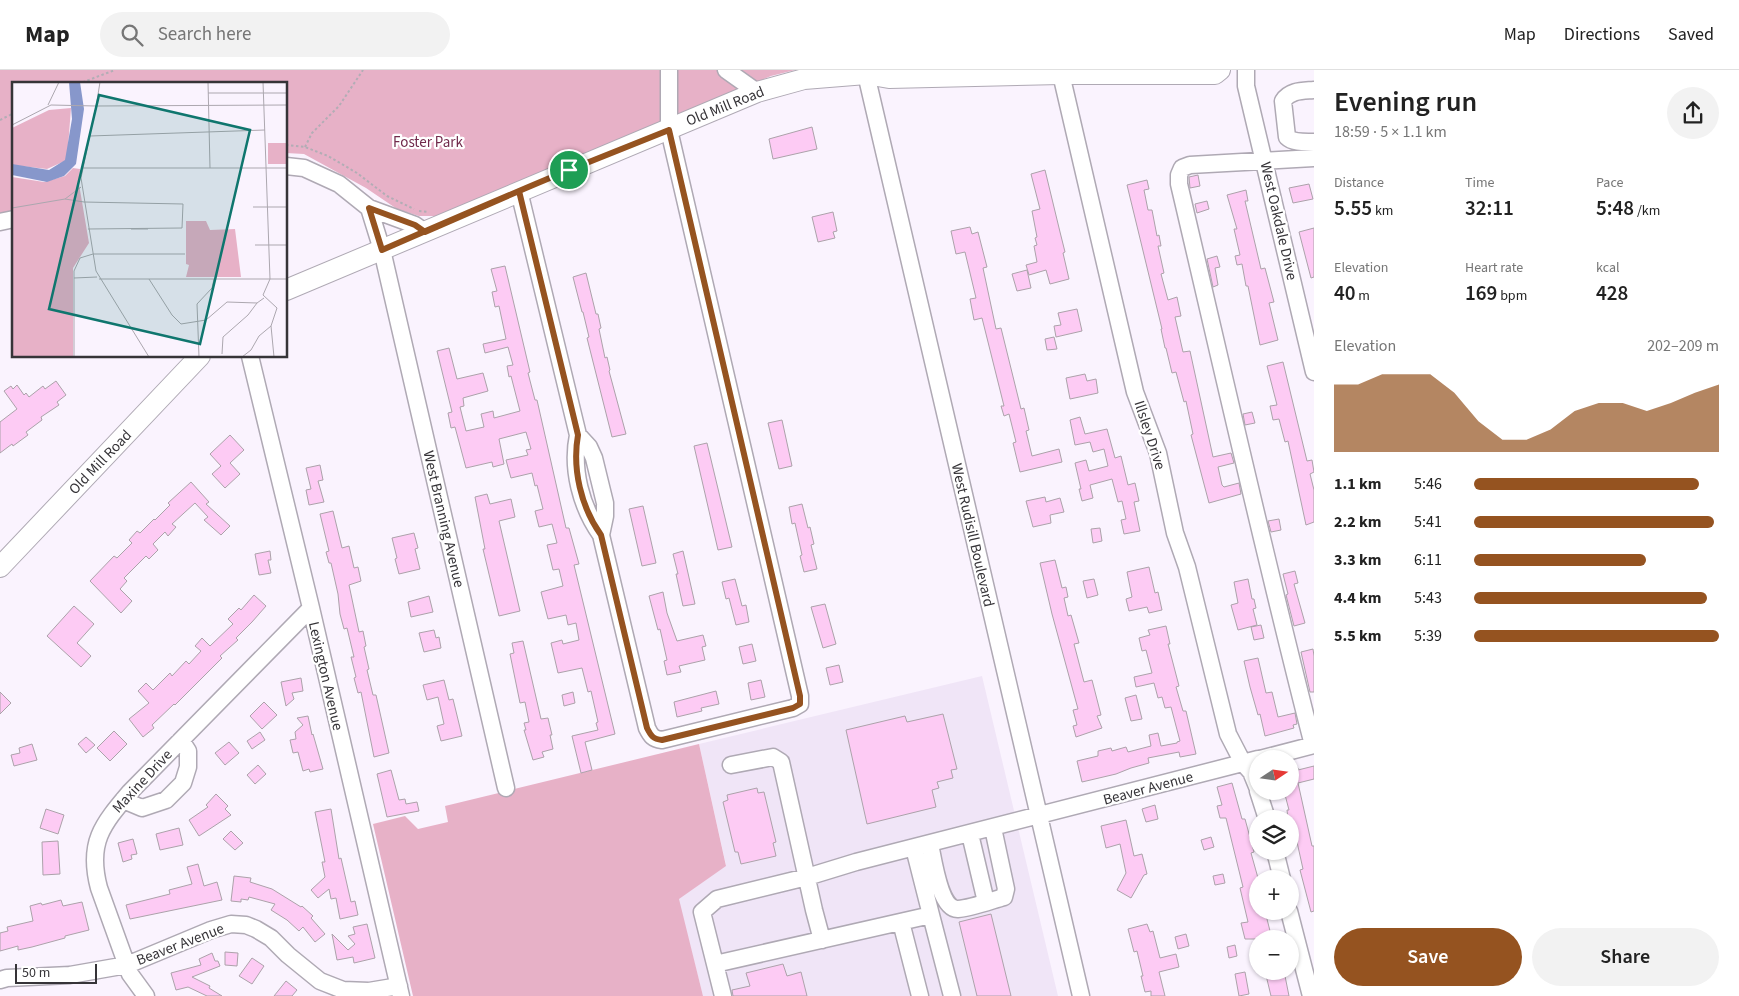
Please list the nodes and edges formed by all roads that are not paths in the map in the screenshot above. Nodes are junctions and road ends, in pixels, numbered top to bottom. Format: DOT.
graph roads {
  1 [pos="669,70"];
  2 [pos="726,70"];
  3 [pos="1220,70"];
  4 [pos="1246,70"];
  5 [pos="870,72"];
  6 [pos="1062,74"];
  7 [pos="1314,90"];
  8 [pos="757,92"];
  9 [pos="669,130"];
  10 [pos="1314,142"];
  11 [pos="1314,158"];
  12 [pos="1265,161"];
  13 [pos="288,166"];
  14 [pos="519,191"];
  15 [pos="369,208"];
  16 [pos="425,232"];
  17 [pos="382,250"];
  18 [pos="288,289"];
  19 [pos="198,358"];
  20 [pos="250,358"];
  21 [pos="1314,372"];
  22 [pos="0,567"];
  23 [pos="310,608"];
  24 [pos="181,740"];
  25 [pos="1313,745"];
  26 [pos="1293,750"];
  27 [pos="1249,755"];
  28 [pos="1249,761"];
  29 [pos="731,765"];
  30 [pos="506,788"];
  31 [pos="123,800"];
  32 [pos="1039,816"];
  33 [pos="993,828"];
  34 [pos="970,834"];
  35 [pos="922,846"];
  36 [pos="806,877"];
  37 [pos="986,902"];
  38 [pos="930,916"];
  39 [pos="1292,920"];
  40 [pos="901,922"];
  41 [pos="822,940"];
  42 [pos="715,964"];
  43 [pos="127,965"];
  44 [pos="0,980"];
  45 [pos="400,991"];
  46 [pos="343,993"];
  47 [pos="146,996"];
  48 [pos="723,996"];
  49 [pos="920,996"];
  50 [pos="952,996"];
  51 [pos="1081,996"];
  52 [pos="1311,996"];
  1 -- 9 [label="street"];
  2 -- 8 [label="street"];
  3 -- 6 [label="main road, Old Mill Road"];
  4 -- 12 [label="street, West Oakdale Drive"];
  5 -- 6 [label="main road, Old Mill Road"];
  5 -- 8 [label="main road, Old Mill Road"];
  5 -- 32 [label="street, West Rudisill Boulevard"];
  6 -- 27 [label="street, Illsley Drive"];
  7 -- 10 [label="street"];
  8 -- 9 [label="main road, Old Mill Road"];
  9 -- 14 [label="main road, Old Mill Road"];
  9 -- 14 [label="street"];
  11 -- 12 [label="street"];
  12 -- 21 [label="street, West Oakdale Drive"];
  12 -- 25 [label="street"];
  13 -- 15 [label="street"];
  14 -- 16 [label="main road, Old Mill Road"];
  15 -- 16 [label="street"];
  15 -- 17 [label="street, West Branning Avenue"];
  16 -- 17 [label="main road, Old Mill Road"];
  17 -- 18 [label="main road, Old Mill Road"];
  17 -- 30 [label="street, West Branning Avenue"];
  19 -- 22 [label="main road, Old Mill Road"];
  20 -- 23 [label="street, Lexington Avenue"];
  23 -- 24 [label="street, Maxine Drive"];
  23 -- 45 [label="street, Lexington Avenue"];
  24 -- 31 [label="street, Maxine Drive"];
  24 -- 31 [label="street"];
  25 -- 26 [label="street, Beaver Avenue"];
  28 -- 32 [label="street, Beaver Avenue"];
  29 -- 36 [label="street"];
  31 -- 43 [label="street, Maxine Drive"];
  32 -- 33 [label="street, Beaver Avenue"];
  32 -- 51 [label="street, West Rudisill Boulevard"];
  33 -- 34 [label="street, Beaver Avenue"];
  33 -- 37 [label="street"];
  34 -- 35 [label="street, Beaver Avenue"];
  34 -- 37 [label="street"];
  35 -- 36 [label="street, Beaver Avenue"];
  35 -- 37 [label="street"];
  35 -- 38 [label="street"];
  36 -- 41 [label="street"];
  36 -- 42 [label="street, Beaver Avenue"];
  38 -- 40 [label="street"];
  38 -- 50 [label="street"];
  39 -- 52 [label="street"];
  40 -- 41 [label="street"];
  40 -- 49 [label="street"];
  41 -- 42 [label="street"];
  42 -- 48 [label="street"];
  43 -- 44 [label="street, Beaver Avenue"];
  43 -- 46 [label="street, Beaver Avenue"];
  43 -- 47 [label="street, Maxine Drive"];
  45 -- 46 [label="street, Beaver Avenue"];
}
